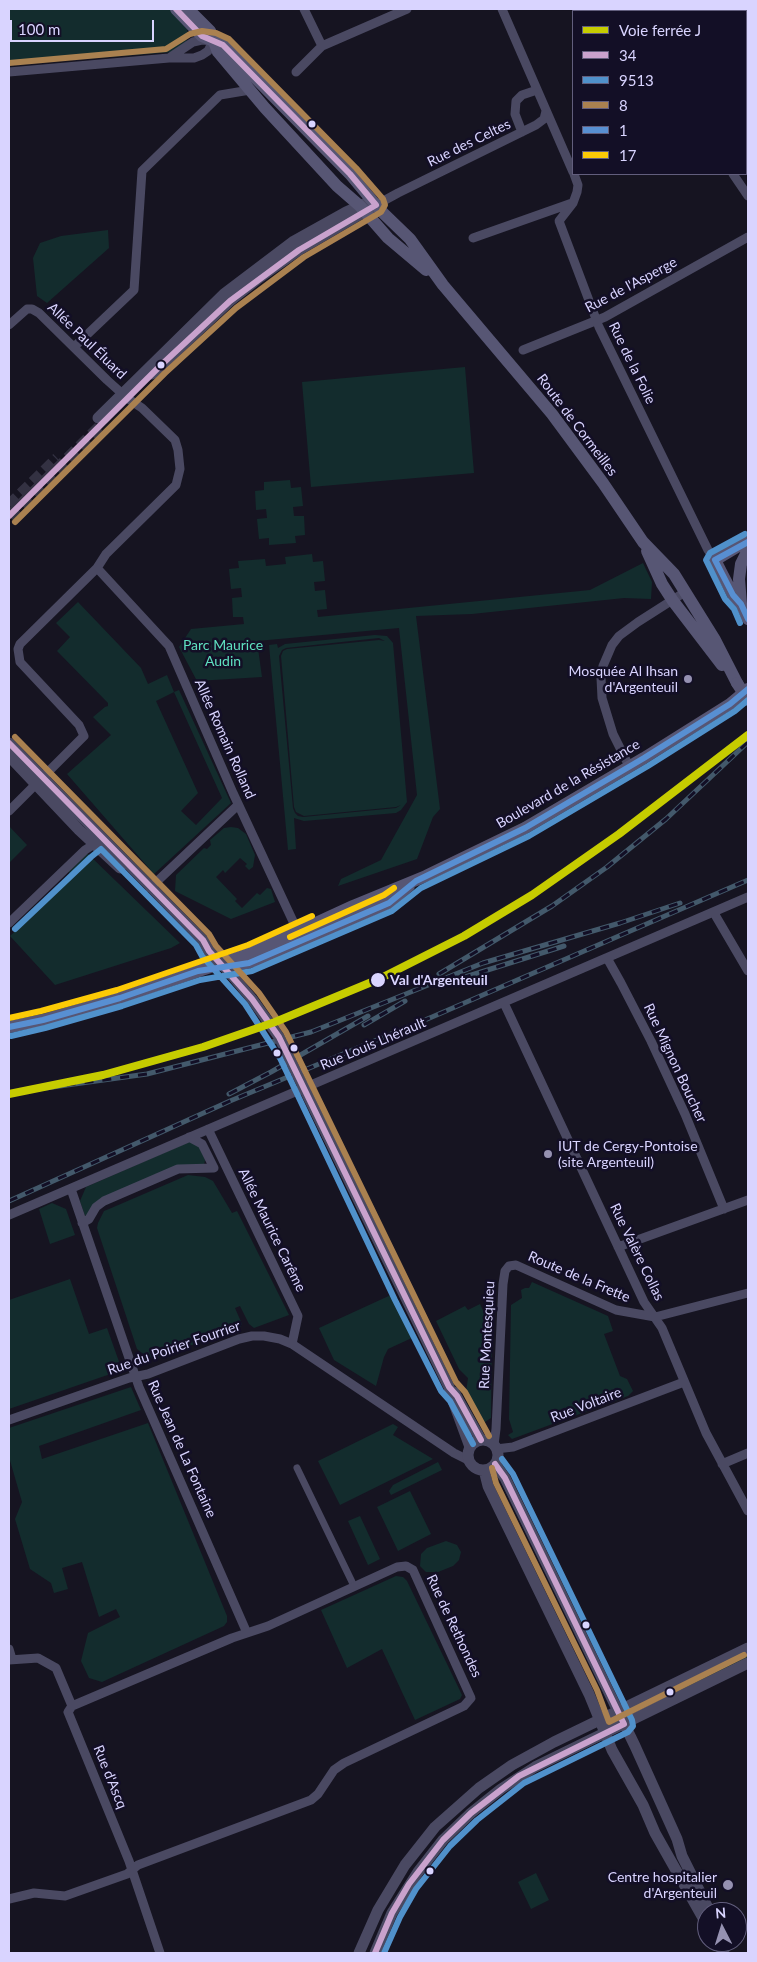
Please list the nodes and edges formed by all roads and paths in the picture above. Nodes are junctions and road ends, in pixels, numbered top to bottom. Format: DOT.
graph roads {
  1 [pos="176,9"];
  2 [pos="188,9"];
  3 [pos="304,9"];
  4 [pos="408,9"];
  5 [pos="502,9"];
  6 [pos="213,41"];
  7 [pos="322,46"];
  8 [pos="169,58"];
  9 [pos="9,72"];
  10 [pos="296,72"];
  11 [pos="250,90"];
  12 [pos="537,90"];
  13 [pos="546,111"];
  14 [pos="522,132"];
  15 [pos="572,168"];
  16 [pos="575,175"];
  17 [pos="734,175"];
  18 [pos="748,196"];
  19 [pos="573,203"];
  20 [pos="368,206"];
  21 [pos="748,237"];
  22 [pos="473,238"];
  23 [pos="597,320"];
  24 [pos="9,325"];
  25 [pos="74,347"];
  26 [pos="523,350"];
  27 [pos="125,396"];
  28 [pos="100,421"];
  29 [pos="643,542"];
  30 [pos="748,542"];
  31 [pos="748,550"];
  32 [pos="715,560"];
  33 [pos="97,568"];
  34 [pos="685,592"];
  35 [pos="672,601"];
  36 [pos="741,604"];
  37 [pos="748,619"];
  38 [pos="743,686"];
  39 [pos="748,700"];
  40 [pos="9,744"];
  41 [pos="9,756"];
  42 [pos="630,766"];
  43 [pos="40,781"];
  44 [pos="238,805"];
  45 [pos="9,811"];
  46 [pos="99,841"];
  47 [pos="416,881"];
  48 [pos="150,888"];
  49 [pos="748,897"];
  50 [pos="714,913"];
  51 [pos="9,923"];
  52 [pos="298,932"];
  53 [pos="209,952"];
  54 [pos="607,958"];
  55 [pos="198,971"];
  56 [pos="748,971"];
  57 [pos="504,1003"];
  58 [pos="9,1027"];
  59 [pos="207,1130"];
  60 [pos="189,1137"];
  61 [pos="202,1144"];
  62 [pos="70,1188"];
  63 [pos="748,1200"];
  64 [pos="724,1209"];
  65 [pos="9,1215"];
  66 [pos="82,1223"];
  67 [pos="618,1247"];
  68 [pos="516,1265"];
  69 [pos="748,1293"];
  70 [pos="655,1317"];
  71 [pos="292,1344"];
  72 [pos="135,1377"];
  73 [pos="684,1382"];
  74 [pos="449,1387"];
  75 [pos="9,1420"];
  76 [pos="481,1440"];
  77 [pos="470,1447"];
  78 [pos="495,1447"];
  79 [pos="748,1453"];
  80 [pos="468,1460"];
  81 [pos="495,1464"];
  82 [pos="722,1464"];
  83 [pos="297,1468"];
  84 [pos="484,1470"];
  85 [pos="748,1511"];
  86 [pos="354,1586"];
  87 [pos="247,1633"];
  88 [pos="748,1648"];
  89 [pos="9,1649"];
  90 [pos="10,1659"];
  91 [pos="748,1663"];
  92 [pos="72,1706"];
  93 [pos="617,1710"];
  94 [pos="599,1720"];
  95 [pos="624,1724"];
  96 [pos="604,1734"];
  97 [pos="132,1869"];
  98 [pos="9,1899"];
  99 [pos="705,1902"];
  100 [pos="697,1907"];
  101 [pos="160,1953"];
  102 [pos="359,1953"];
  103 [pos="375,1953"];
  1 -- 6 [label="main road, Route de Cormeilles"];
  2 -- 6 [label="main road, Route de Cormeilles"];
  3 -- 7 [label="street"];
  4 -- 7 [label="street"];
  5 -- 12 [label="street, Rue de la Folie"];
  6 -- 8 [label="street"];
  6 -- 8 [label="street"];
  6 -- 11 [label="main road, Route de Cormeilles"];
  6 -- 20 [label="main road, Route de Cormeilles"];
  7 -- 10 [label="street"];
  8 -- 9 [label="street"];
  11 -- 20 [label="main road, Route de Cormeilles"];
  11 -- 25 [label="street"];
  12 -- 13 [label="street, Rue de la Folie"];
  12 -- 14 [label="street"];
  13 -- 14 [label="street, Rue des Celtes"];
  13 -- 15 [label="street, Rue de la Folie"];
  14 -- 20 [label="street, Rue des Celtes"];
  16 -- 19 [label="street, Rue de la Folie"];
  17 -- 18 [label="street"];
  19 -- 22 [label="street"];
  19 -- 23 [label="street, Rue de la Folie"];
  20 -- 27 [label="street"];
  20 -- 29 [label="main road, Route de Cormeilles"];
  21 -- 23 [label="street, Rue de l'Asperge"];
  23 -- 26 [label="street, Rue de l'Asperge"];
  23 -- 32 [label="street, Rue de la Folie"];
  24 -- 25 [label="street, Allée Paul Éluard"];
  25 -- 27 [label="street, Allée Paul Éluard"];
  27 -- 28 [label="street"];
  27 -- 33 [label="street"];
  29 -- 34 [label="main road, Route de Cormeilles"];
  29 -- 35 [label="main road, Route de Cormeilles"];
  30 -- 32 [label="main road"];
  31 -- 36 [label="main road"];
  32 -- 36 [label="main road"];
  33 -- 43 [label="street"];
  33 -- 44 [label="street, Allée Romain Rolland"];
  34 -- 35 [label="street"];
  34 -- 38 [label="main road, Route de Cormeilles"];
  35 -- 38 [label="main road, Route de Cormeilles"];
  35 -- 42 [label="street"];
  36 -- 37 [label="main road"];
  38 -- 39 [label="main road, Route de Cormeilles, bridge"];
  38 -- 42 [label="main road, Boulevard de la Résistance"];
  40 -- 43 [label="street"];
  41 -- 43 [label="street"];
  42 -- 47 [label="main road, Boulevard de la Résistance"];
  43 -- 45 [label="street"];
  43 -- 46 [label="street"];
  44 -- 48 [label="street"];
  44 -- 52 [label="street, Allée Romain Rolland"];
  46 -- 48 [label="street"];
  46 -- 51 [label="street"];
  46 -- 53 [label="street"];
  47 -- 52 [label="main road, Boulevard de la Résistance"];
  47 -- 55 [label="main road, Boulevard de la Résistance"];
  48 -- 53 [label="street"];
  49 -- 50 [label="street, Rue Louis Lhérault"];
  50 -- 54 [label="street, Rue Louis Lhérault"];
  50 -- 56 [label="street"];
  52 -- 55 [label="main road, Boulevard de la Résistance"];
  53 -- 74 [label="street, bridge"];
  54 -- 57 [label="street, Rue Louis Lhérault"];
  54 -- 64 [label="street, Rue Mignon Boucher"];
  55 -- 58 [label="main road, Boulevard de la Résistance"];
  57 -- 59 [label="street, Rue Louis Lhérault"];
  57 -- 67 [label="street, Rue Valère Collas"];
  59 -- 60 [label="street, Rue Louis Lhérault"];
  59 -- 61 [label="street"];
  59 -- 71 [label="street, Allée Maurice Carême"];
  60 -- 61 [label="street"];
  60 -- 62 [label="street, Rue Louis Lhérault"];
  61 -- 66 [label="street"];
  62 -- 65 [label="street, Rue Louis Lhérault"];
  62 -- 66 [label="street, Rue Jean de La Fontaine"];
  63 -- 64 [label="street"];
  64 -- 67 [label="street"];
  66 -- 72 [label="street, Rue Jean de La Fontaine"];
  67 -- 70 [label="street, Rue Valère Collas"];
  68 -- 70 [label="street, Route de la Frette"];
  68 -- 78 [label="street, Rue Montesquieu"];
  69 -- 70 [label="street, Route de la Frette"];
  70 -- 73 [label="street, Rue Valère Collas"];
  71 -- 72 [label="street, Rue du Poirier Fourrier"];
  71 -- 80 [label="street, Rue du Poirier Fourrier"];
  72 -- 75 [label="street, Rue du Poirier Fourrier"];
  72 -- 87 [label="street, Rue Jean de La Fontaine"];
  73 -- 78 [label="street, Rue Voltaire"];
  73 -- 82 [label="street, Rue Valère Collas"];
  74 -- 76 [label="street"];
  74 -- 77 [label="street"];
  76 -- 77 [label="street"];
  76 -- 78 [label="street"];
  77 -- 80 [label="street"];
  78 -- 81 [label="street"];
  79 -- 82 [label="street"];
  80 -- 84 [label="street"];
  81 -- 84 [label="street"];
  81 -- 93 [label="street"];
  82 -- 85 [label="street, Rue Valère Collas"];
  83 -- 86 [label="street"];
  84 -- 94 [label="street"];
  86 -- 87 [label="street, Rue de Rethondes"];
  86 -- 97 [label="street, Rue de Rethondes"];
  87 -- 92 [label="street, Rue de Rethondes"];
  88 -- 93 [label="street"];
  89 -- 90 [label="street, Rue d'Ascq"];
  90 -- 92 [label="street, Rue d'Ascq"];
  91 -- 95 [label="street"];
  92 -- 97 [label="street, Rue d'Ascq"];
  93 -- 94 [label="street"];
  93 -- 95 [label="street"];
  94 -- 96 [label="street"];
  94 -- 102 [label="street"];
  95 -- 96 [label="street"];
  95 -- 99 [label="street"];
  96 -- 100 [label="street"];
  96 -- 103 [label="street"];
  97 -- 98 [label="street, Rue de Rethondes"];
  97 -- 101 [label="street, Rue d'Ascq"];
}
